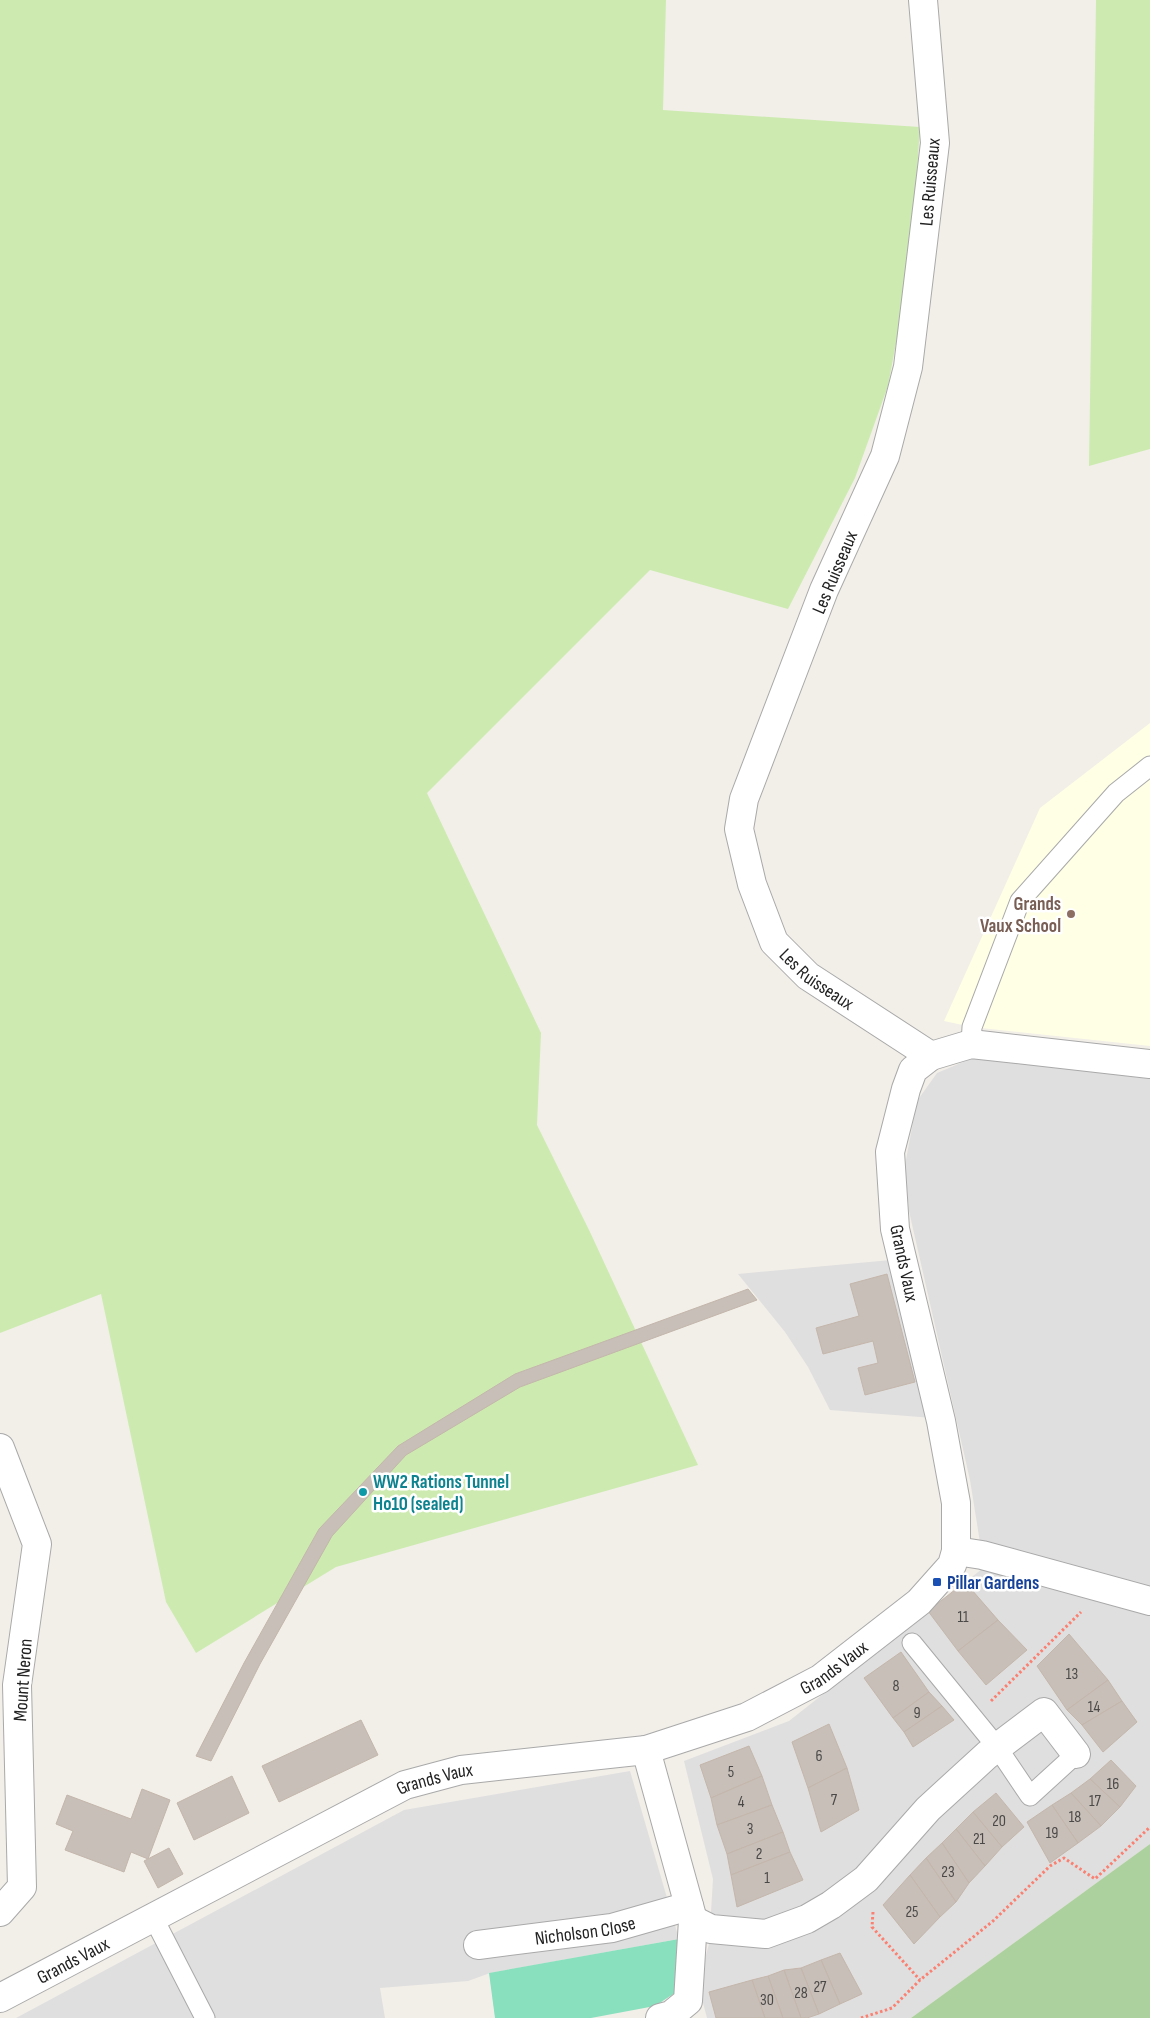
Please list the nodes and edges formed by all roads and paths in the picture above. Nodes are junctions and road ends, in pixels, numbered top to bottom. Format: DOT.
graph roads {
  1 [pos="923,0"];
  2 [pos="1150,766"];
  3 [pos="971,1044"];
  4 [pos="931,1056"];
  5 [pos="1150,1064"];
  6 [pos="0,1448"];
  7 [pos="956,1551"];
  8 [pos="1150,1602"];
  9 [pos="1086,1608"];
  10 [pos="912,1643"];
  11 [pos="991,1701"];
  12 [pos="997,1748"];
  13 [pos="646,1750"];
  14 [pos="1076,1754"];
  15 [pos="1150,1827"];
  16 [pos="866,1879"];
  17 [pos="0,1912"];
  18 [pos="691,1913"];
  19 [pos="153,1917"];
  20 [pos="478,1945"];
  21 [pos="920,1980"];
  22 [pos="0,1998"];
  23 [pos="205,2018"];
  24 [pos="660,2018"];
  25 [pos="861,2018"];
  1 -- 4 [label="street, Les Ruisseaux"];
  2 -- 3 [label="lane"];
  3 -- 4 [label="street, Grands Vaux"];
  3 -- 5 [label="street, Grands Vaux"];
  4 -- 7 [label="street, Grands Vaux"];
  6 -- 17 [label="street, Mount Neron"];
  7 -- 8 [label="street"];
  7 -- 13 [label="street, Grands Vaux"];
  9 -- 11 [label="path"];
  10 -- 12 [label="lane"];
  12 -- 14 [label="street"];
  12 -- 14 [label="lane"];
  12 -- 16 [label="street"];
  13 -- 18 [label="street"];
  13 -- 19 [label="street, Grands Vaux"];
  15 -- 21 [label="path"];
  16 -- 18 [label="street"];
  16 -- 21 [label="path"];
  18 -- 20 [label="street, Nicholson Close"];
  18 -- 24 [label="street"];
  19 -- 22 [label="street, Grands Vaux"];
  19 -- 23 [label="lane"];
  21 -- 25 [label="path"];
}
